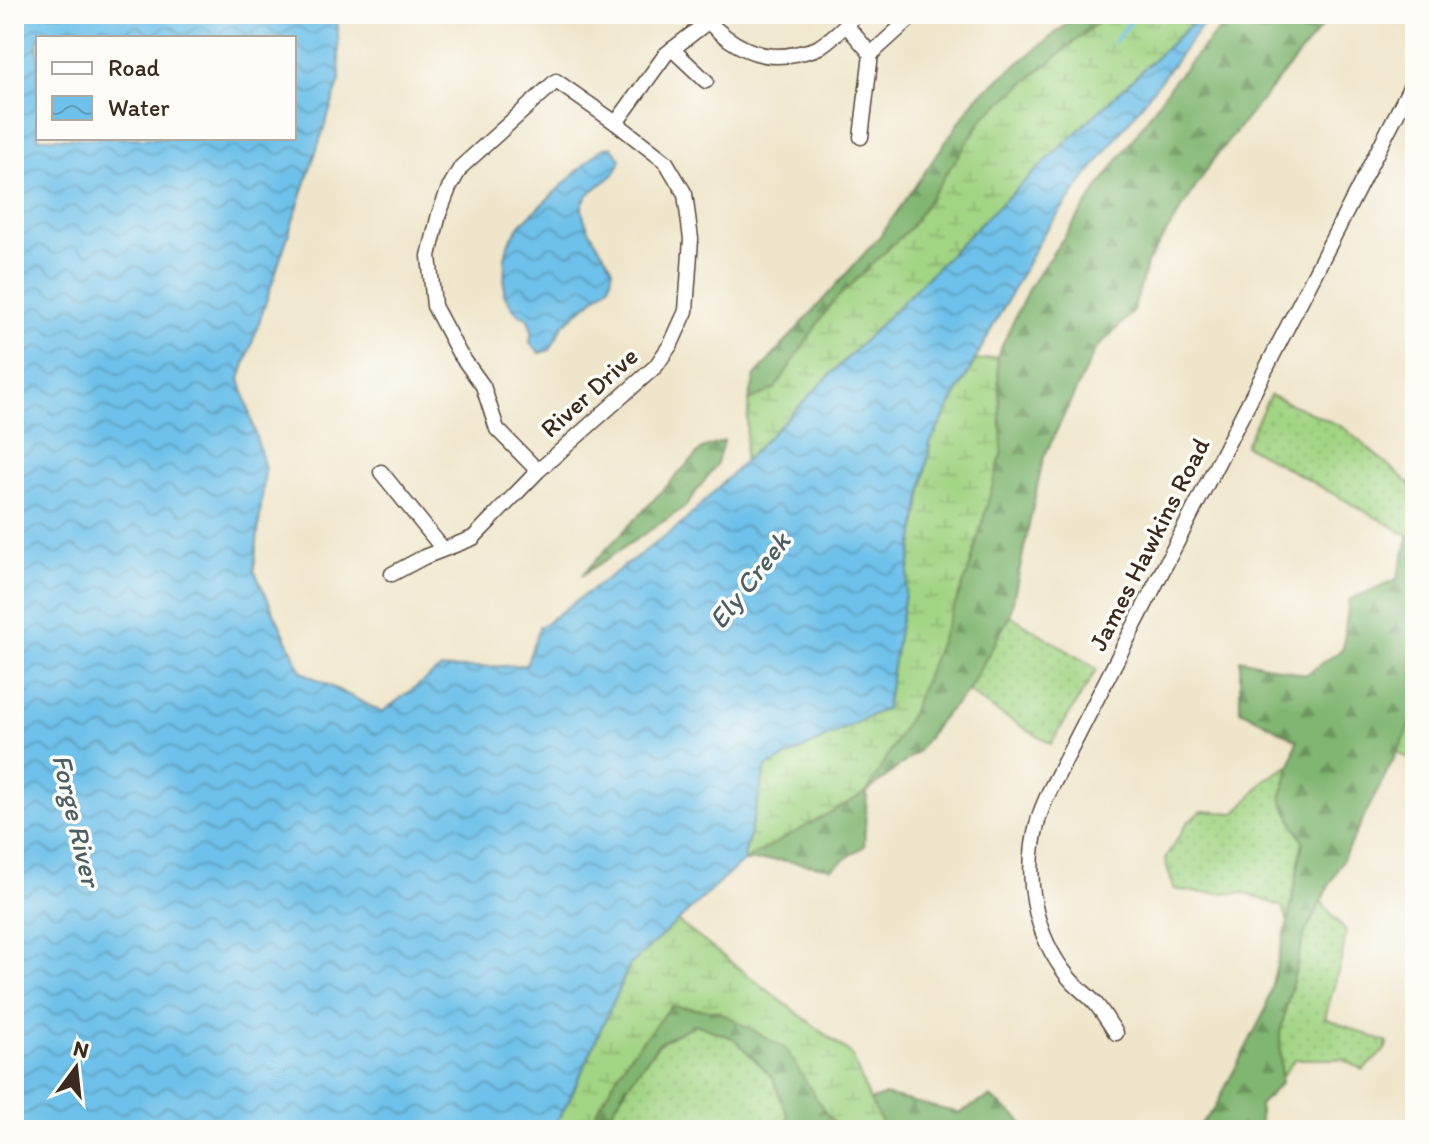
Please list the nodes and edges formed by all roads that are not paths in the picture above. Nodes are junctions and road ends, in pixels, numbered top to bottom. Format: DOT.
graph roads {
  1 [pos="857,14"];
  2 [pos="915,14"];
  3 [pos="709,17"];
  4 [pos="846,25"];
  5 [pos="672,49"];
  6 [pos="871,54"];
  7 [pos="1415,78"];
  8 [pos="706,81"];
  9 [pos="616,123"];
  10 [pos="861,137"];
  11 [pos="538,471"];
  12 [pos="381,472"];
  13 [pos="443,549"];
  14 [pos="392,574"];
  15 [pos="1116,1033"];
  1 -- 4 [label="street"];
  2 -- 6 [label="street"];
  3 -- 4 [label="street"];
  3 -- 5 [label="street"];
  4 -- 6 [label="street"];
  5 -- 8 [label="street"];
  5 -- 9 [label="street"];
  6 -- 10 [label="street"];
  7 -- 15 [label="street, James Hawkins Road"];
  9 -- 11 [label="street, River Drive"];
  9 -- 11 [label="street, River Drive"];
  11 -- 13 [label="street"];
  12 -- 13 [label="street"];
  13 -- 14 [label="street"];
}
